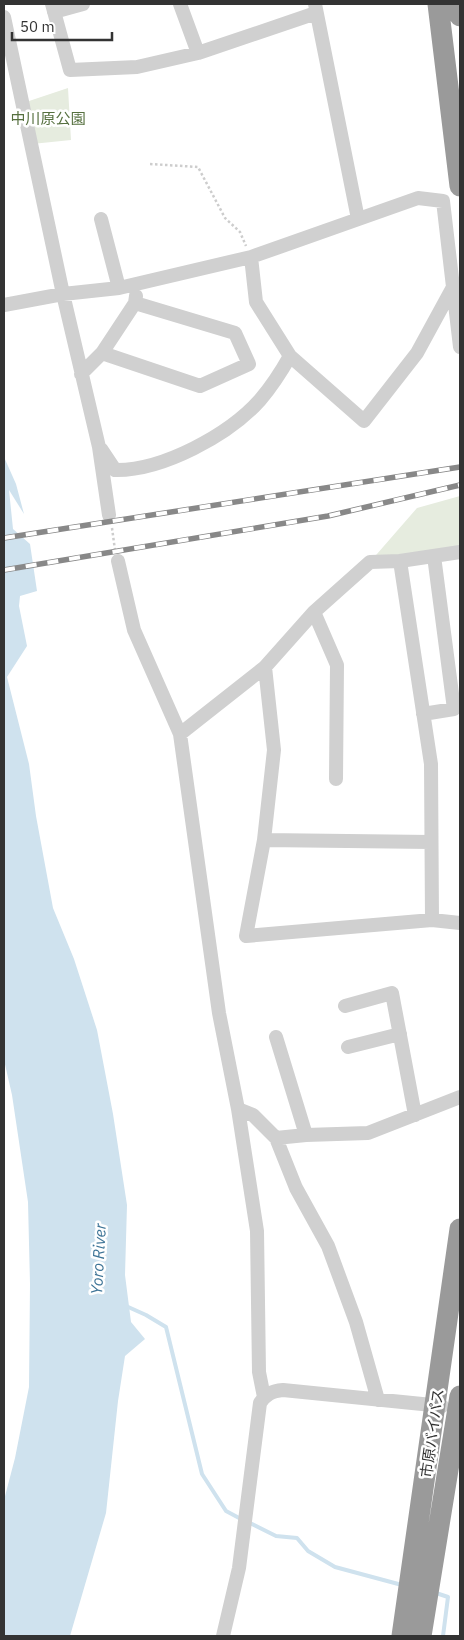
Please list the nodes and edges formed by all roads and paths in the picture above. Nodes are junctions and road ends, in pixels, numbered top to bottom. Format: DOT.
graph roads {
  1 [pos="83,4"];
  2 [pos="180,4"];
  3 [pos="438,4"];
  4 [pos="459,4"];
  5 [pos="53,8"];
  6 [pos="315,8"];
  7 [pos="460,16"];
  8 [pos="4,17"];
  9 [pos="198,53"];
  10 [pos="150,164"];
  11 [pos="460,186"];
  12 [pos="101,219"];
  13 [pos="358,219"];
  14 [pos="251,257"];
  15 [pos="137,285"];
  16 [pos="453,287"];
  17 [pos="119,288"];
  18 [pos="62,294"];
  19 [pos="135,303"];
  20 [pos="4,305"];
  21 [pos="460,347"];
  22 [pos="102,353"];
  23 [pos="290,356"];
  24 [pos="81,374"];
  25 [pos="99,447"];
  26 [pos="110,518"];
  27 [pos="460,552"];
  28 [pos="434,556"];
  29 [pos="118,561"];
  30 [pos="400,561"];
  31 [pos="314,612"];
  32 [pos="265,667"];
  33 [pos="423,714"];
  34 [pos="180,734"];
  35 [pos="336,779"];
  36 [pos="264,840"];
  37 [pos="431,842"];
  38 [pos="432,920"];
  39 [pos="460,923"];
  40 [pos="345,1006"];
  41 [pos="400,1034"];
  42 [pos="276,1037"];
  43 [pos="348,1047"];
  44 [pos="460,1098"];
  45 [pos="238,1109"];
  46 [pos="415,1115"];
  47 [pos="306,1135"];
  48 [pos="276,1138"];
  49 [pos="460,1229"];
  50 [pos="264,1397"];
  51 [pos="378,1400"];
  52 [pos="460,1404"];
  53 [pos="436,1406"];
  54 [pos="224,1636"];
  55 [pos="402,1636"];
  56 [pos="421,1636"];
  1 -- 5 [label="street"];
  2 -- 9 [label="street"];
  3 -- 11 [label="highway"];
  4 -- 7 [label="highway"];
  5 -- 9 [label="street"];
  6 -- 9 [label="street"];
  6 -- 13 [label="street"];
  8 -- 18 [label="street"];
  10 -- 14 [label="path"];
  12 -- 17 [label="street"];
  13 -- 14 [label="street"];
  13 -- 16 [label="street"];
  14 -- 15 [label="street"];
  14 -- 23 [label="street"];
  15 -- 17 [label="street"];
  15 -- 19 [label="street"];
  16 -- 21 [label="street"];
  16 -- 23 [label="street"];
  17 -- 18 [label="street"];
  18 -- 20 [label="street"];
  18 -- 24 [label="street"];
  19 -- 22 [label="street"];
  19 -- 22 [label="street"];
  22 -- 24 [label="street"];
  23 -- 25 [label="street"];
  24 -- 25 [label="street"];
  25 -- 26 [label="street"];
  26 -- 29 [label="path"];
  27 -- 28 [label="street"];
  28 -- 30 [label="street"];
  28 -- 33 [label="street"];
  29 -- 34 [label="street"];
  30 -- 31 [label="street"];
  30 -- 33 [label="street"];
  31 -- 32 [label="street"];
  31 -- 35 [label="street"];
  32 -- 34 [label="street"];
  32 -- 36 [label="street"];
  33 -- 37 [label="street"];
  34 -- 45 [label="street"];
  36 -- 37 [label="street"];
  36 -- 38 [label="street"];
  37 -- 38 [label="street"];
  38 -- 39 [label="street"];
  40 -- 41 [label="street"];
  41 -- 43 [label="street"];
  41 -- 46 [label="street"];
  42 -- 47 [label="street"];
  44 -- 46 [label="street"];
  45 -- 48 [label="street"];
  45 -- 50 [label="street"];
  46 -- 47 [label="street"];
  47 -- 48 [label="street"];
  48 -- 51 [label="street"];
  49 -- 53 [label="highway, 市原バイパス"];
  50 -- 51 [label="street"];
  50 -- 54 [label="street"];
  51 -- 53 [label="street"];
  52 -- 53 [label="street"];
  52 -- 56 [label="highway, 市原バイパス"];
  53 -- 55 [label="highway, 市原バイパス"];
}
